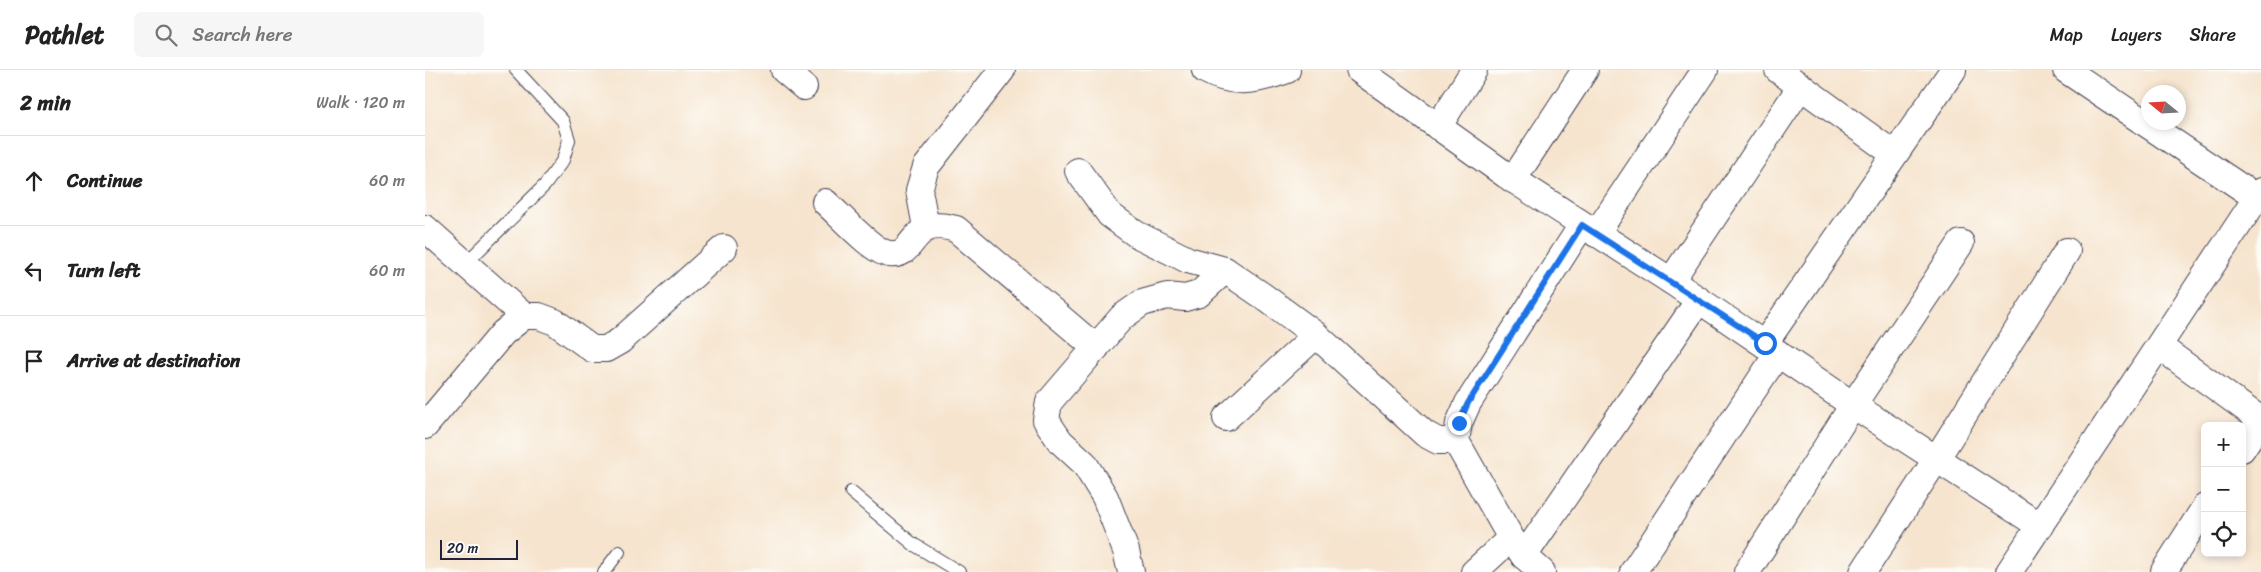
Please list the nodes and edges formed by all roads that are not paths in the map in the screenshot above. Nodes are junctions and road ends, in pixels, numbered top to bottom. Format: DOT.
graph roads {
  1 [pos="516,70"];
  2 [pos="784,70"];
  3 [pos="1002,70"];
  4 [pos="1205,70"];
  5 [pos="1287,70"];
  6 [pos="1359,70"];
  7 [pos="1474,70"];
  8 [pos="1585,70"];
  9 [pos="1705,70"];
  10 [pos="1778,70"];
  11 [pos="1953,70"];
  12 [pos="2068,70"];
  13 [pos="1801,86"];
  14 [pos="804,87"];
  15 [pos="1438,127"];
  16 [pos="1894,154"];
  17 [pos="1078,171"];
  18 [pos="1513,180"];
  19 [pos="2259,194"];
  20 [pos="825,202"];
  21 [pos="927,227"];
  22 [pos="425,228"];
  23 [pos="1589,230"];
  24 [pos="1961,243"];
  25 [pos="724,248"];
  26 [pos="2067,251"];
  27 [pos="465,264"];
  28 [pos="1225,270"];
  29 [pos="1671,281"];
  30 [pos="1699,300"];
  31 [pos="524,316"];
  32 [pos="1316,335"];
  33 [pos="2160,347"];
  34 [pos="1096,348"];
  35 [pos="1772,348"];
  36 [pos="1853,405"];
  37 [pos="1226,418"];
  38 [pos="425,426"];
  39 [pos="1456,441"];
  40 [pos="2246,443"];
  41 [pos="1937,458"];
  42 [pos="851,492"];
  43 [pos="2202,512"];
  44 [pos="2040,526"];
  45 [pos="619,552"];
  46 [pos="1525,555"];
  47 [pos="2164,571"];
  48 [pos="604,572"];
  49 [pos="959,572"];
  50 [pos="1131,572"];
  51 [pos="1474,572"];
  52 [pos="1633,572"];
  53 [pos="1747,572"];
  54 [pos="1863,572"];
  55 [pos="2009,572"];
  1 -- 27 [label="lane"];
  2 -- 14 [label="street"];
  3 -- 21 [label="street"];
  4 -- 5 [label="street"];
  6 -- 15 [label="street"];
  7 -- 15 [label="street"];
  8 -- 18 [label="street"];
  9 -- 23 [label="street"];
  10 -- 13 [label="street"];
  11 -- 16 [label="street"];
  12 -- 19 [label="street"];
  13 -- 16 [label="street"];
  13 -- 29 [label="street"];
  15 -- 18 [label="street"];
  16 -- 35 [label="street"];
  17 -- 28 [label="street"];
  18 -- 23 [label="street"];
  19 -- 33 [label="street"];
  20 -- 21 [label="street"];
  21 -- 34 [label="street"];
  22 -- 27 [label="street"];
  23 -- 29 [label="street"];
  23 -- 39 [label="street"];
  24 -- 36 [label="street"];
  25 -- 31 [label="street"];
  26 -- 41 [label="street"];
  27 -- 31 [label="street"];
  28 -- 32 [label="street"];
  28 -- 34 [label="street"];
  29 -- 30 [label="street"];
  30 -- 35 [label="street"];
  30 -- 46 [label="street"];
  31 -- 38 [label="street"];
  32 -- 37 [label="street"];
  32 -- 39 [label="street"];
  33 -- 40 [label="street"];
  33 -- 44 [label="street"];
  34 -- 50 [label="street"];
  35 -- 36 [label="street"];
  35 -- 52 [label="street"];
  36 -- 41 [label="street"];
  36 -- 53 [label="street"];
  39 -- 46 [label="street"];
  41 -- 44 [label="street"];
  41 -- 54 [label="street"];
  42 -- 49 [label="lane"];
  43 -- 47 [label="street"];
  44 -- 55 [label="street"];
  45 -- 48 [label="lane"];
  46 -- 51 [label="street"];
}
